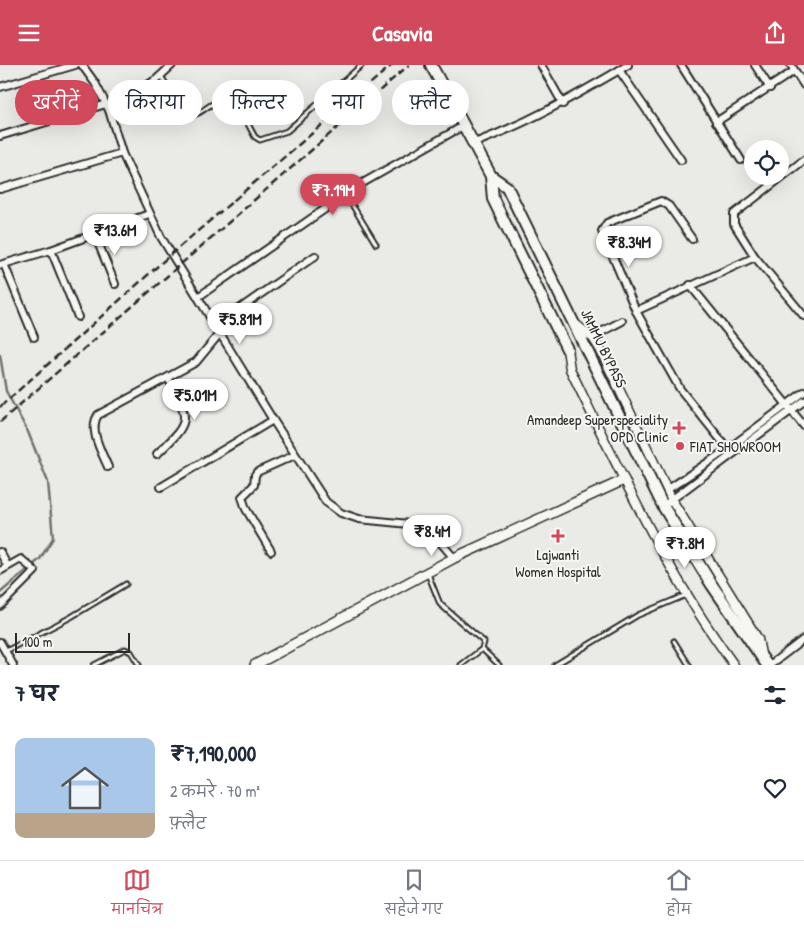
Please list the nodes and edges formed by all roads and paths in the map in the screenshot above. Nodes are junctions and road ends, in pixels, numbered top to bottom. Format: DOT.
graph roads {
  1 [pos="75,65"];
  2 [pos="82,65"];
  3 [pos="172,65"];
  4 [pos="362,65"];
  5 [pos="431,65"];
  6 [pos="541,65"];
  7 [pos="628,65"];
  8 [pos="681,65"];
  9 [pos="755,65"];
  10 [pos="792,68"];
  11 [pos="620,70"];
  12 [pos="161,76"];
  13 [pos="804,85"];
  14 [pos="0,87"];
  15 [pos="770,88"];
  16 [pos="563,104"];
  17 [pos="107,107"];
  18 [pos="716,122"];
  19 [pos="463,126"];
  20 [pos="0,136"];
  21 [pos="472,144"];
  22 [pos="122,153"];
  23 [pos="681,160"];
  24 [pos="741,160"];
  25 [pos="804,160"];
  26 [pos="491,176"];
  27 [pos="0,189"];
  28 [pos="346,195"];
  29 [pos="149,214"];
  30 [pos="96,235"];
  31 [pos="692,239"];
  32 [pos="376,244"];
  33 [pos="51,250"];
  34 [pos="315,256"];
  35 [pos="755,257"];
  36 [pos="2,265"];
  37 [pos="115,284"];
  38 [pos="690,285"];
  39 [pos="198,297"];
  40 [pos="636,311"];
  41 [pos="804,316"];
  42 [pos="78,317"];
  43 [pos="622,321"];
  44 [pos="574,323"];
  45 [pos="216,326"];
  46 [pos="220,333"];
  47 [pos="34,337"];
  48 [pos="592,337"];
  49 [pos="567,349"];
  50 [pos="168,378"];
  51 [pos="804,392"];
  52 [pos="804,401"];
  53 [pos="789,407"];
  54 [pos="273,420"];
  55 [pos="804,426"];
  56 [pos="730,451"];
  57 [pos="157,454"];
  58 [pos="295,455"];
  59 [pos="108,467"];
  60 [pos="624,480"];
  61 [pos="161,487"];
  62 [pos="667,490"];
  63 [pos="668,503"];
  64 [pos="271,551"];
  65 [pos="0,553"];
  66 [pos="454,558"];
  67 [pos="7,565"];
  68 [pos="0,571"];
  69 [pos="427,572"];
  70 [pos="126,584"];
  71 [pos="686,595"];
  72 [pos="0,606"];
  73 [pos="804,639"];
  74 [pos="674,641"];
  75 [pos="0,642"];
  76 [pos="482,649"];
  77 [pos="6,651"];
  78 [pos="766,663"];
  79 [pos="13,665"];
  80 [pos="94,665"];
  81 [pos="140,665"];
  82 [pos="256,665"];
  83 [pos="461,665"];
  84 [pos="499,665"];
  85 [pos="555,665"];
  86 [pos="689,665"];
  87 [pos="734,665"];
  1 -- 14 [label="street"];
  2 -- 17 [label="street"];
  3 -- 12 [label="street"];
  4 -- 12 [label="lane"];
  5 -- 19 [label="highway, JAMMU BYPASS"];
  6 -- 16 [label="street"];
  7 -- 11 [label="street"];
  8 -- 18 [label="street"];
  9 -- 15 [label="street"];
  10 -- 13 [label="street"];
  10 -- 15 [label="street"];
  11 -- 16 [label="street"];
  11 -- 23 [label="street"];
  12 -- 17 [label="street"];
  15 -- 18 [label="street"];
  16 -- 21 [label="street"];
  17 -- 20 [label="street"];
  17 -- 22 [label="street"];
  18 -- 24 [label="street"];
  19 -- 21 [label="highway, JAMMU BYPASS"];
  19 -- 28 [label="street"];
  21 -- 26 [label="highway, JAMMU BYPASS"];
  22 -- 27 [label="street"];
  22 -- 29 [label="street"];
  25 -- 35 [label="street"];
  26 -- 44 [label="highway, JAMMU BYPASS"];
  26 -- 49 [label="highway, JAMMU BYPASS"];
  28 -- 32 [label="lane"];
  28 -- 39 [label="street"];
  29 -- 30 [label="street"];
  29 -- 39 [label="street"];
  30 -- 33 [label="street"];
  30 -- 37 [label="street"];
  31 -- 40 [label="street"];
  33 -- 36 [label="street"];
  33 -- 42 [label="street"];
  34 -- 45 [label="street"];
  35 -- 38 [label="street"];
  35 -- 41 [label="street"];
  36 -- 47 [label="street"];
  38 -- 40 [label="street"];
  38 -- 53 [label="street"];
  39 -- 45 [label="street"];
  40 -- 56 [label="street"];
  43 -- 48 [label="street"];
  44 -- 48 [label="street"];
  44 -- 63 [label="highway, JAMMU BYPASS"];
  45 -- 46 [label="street"];
  46 -- 50 [label="street"];
  46 -- 54 [label="street"];
  48 -- 62 [label="street"];
  49 -- 60 [label="street"];
  50 -- 57 [label="street"];
  50 -- 59 [label="street"];
  51 -- 53 [label="street"];
  52 -- 53 [label="street"];
  53 -- 55 [label="street"];
  53 -- 56 [label="street"];
  54 -- 58 [label="street"];
  54 -- 61 [label="street"];
  56 -- 62 [label="street"];
  56 -- 63 [label="street"];
  58 -- 64 [label="street"];
  58 -- 66 [label="street"];
  60 -- 66 [label="main road"];
  60 -- 71 [label="street"];
  62 -- 63 [label="street"];
  63 -- 78 [label="highway, JAMMU BYPASS"];
  65 -- 67 [label="street"];
  66 -- 69 [label="main road"];
  67 -- 68 [label="street"];
  67 -- 72 [label="street"];
  69 -- 76 [label="lane"];
  69 -- 82 [label="main road"];
  70 -- 77 [label="lane"];
  71 -- 85 [label="lane"];
  71 -- 87 [label="street"];
  73 -- 78 [label="street"];
  74 -- 86 [label="lane"];
  75 -- 77 [label="street"];
  76 -- 83 [label="lane"];
  76 -- 84 [label="lane"];
  77 -- 79 [label="street"];
  80 -- 81 [label="lane"];
}
